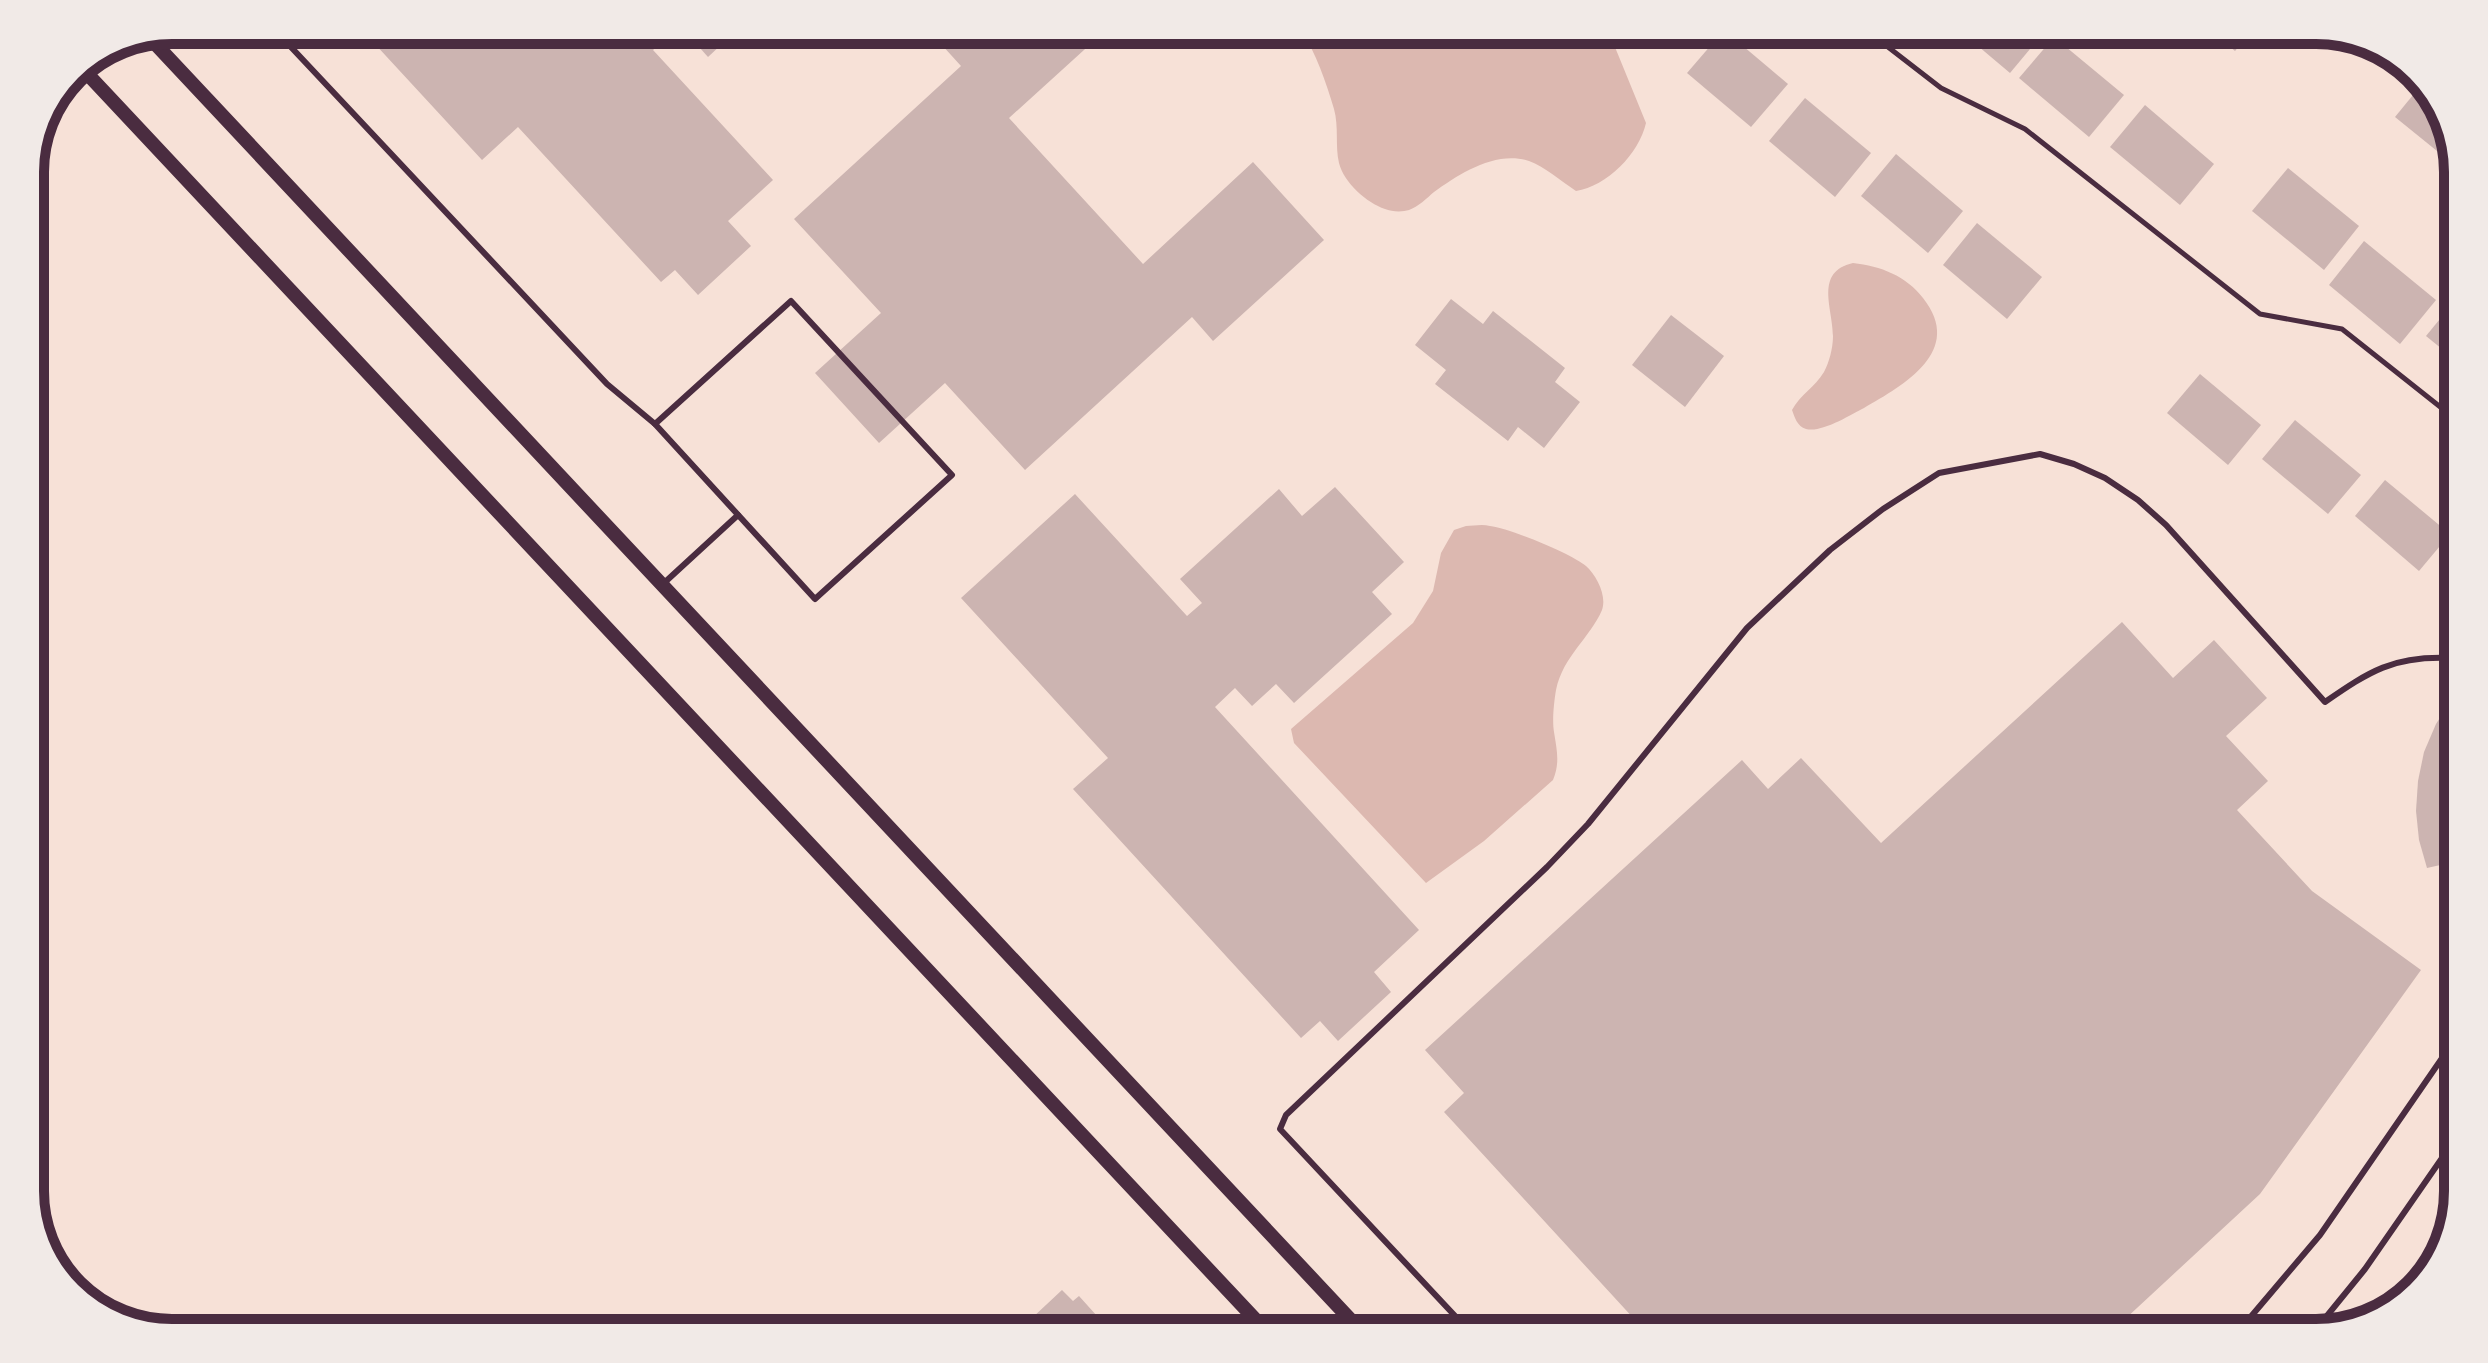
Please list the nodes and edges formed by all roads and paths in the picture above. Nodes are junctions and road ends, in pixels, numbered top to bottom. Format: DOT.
graph roads {
  1 [pos="288,44"];
  2 [pos="1884,44"];
  3 [pos="157,45"];
  4 [pos="88,75"];
  5 [pos="2444,410"];
  6 [pos="655,424"];
  7 [pos="738,515"];
  8 [pos="662,585"];
  9 [pos="2444,658"];
  10 [pos="2444,1055"];
  11 [pos="2444,1155"];
  12 [pos="2325,1318"];
  13 [pos="1255,1319"];
  14 [pos="1350,1319"];
  15 [pos="1458,1319"];
  16 [pos="2249,1319"];
  1 -- 6 [label="lane"];
  2 -- 5 [label="path"];
  3 -- 8 [label="street"];
  4 -- 13 [label="street"];
  6 -- 7 [label="lane"];
  6 -- 7 [label="lane"];
  7 -- 8 [label="lane"];
  8 -- 14 [label="street"];
  9 -- 15 [label="lane"];
  10 -- 16 [label="lane"];
  11 -- 12 [label="lane"];
}
